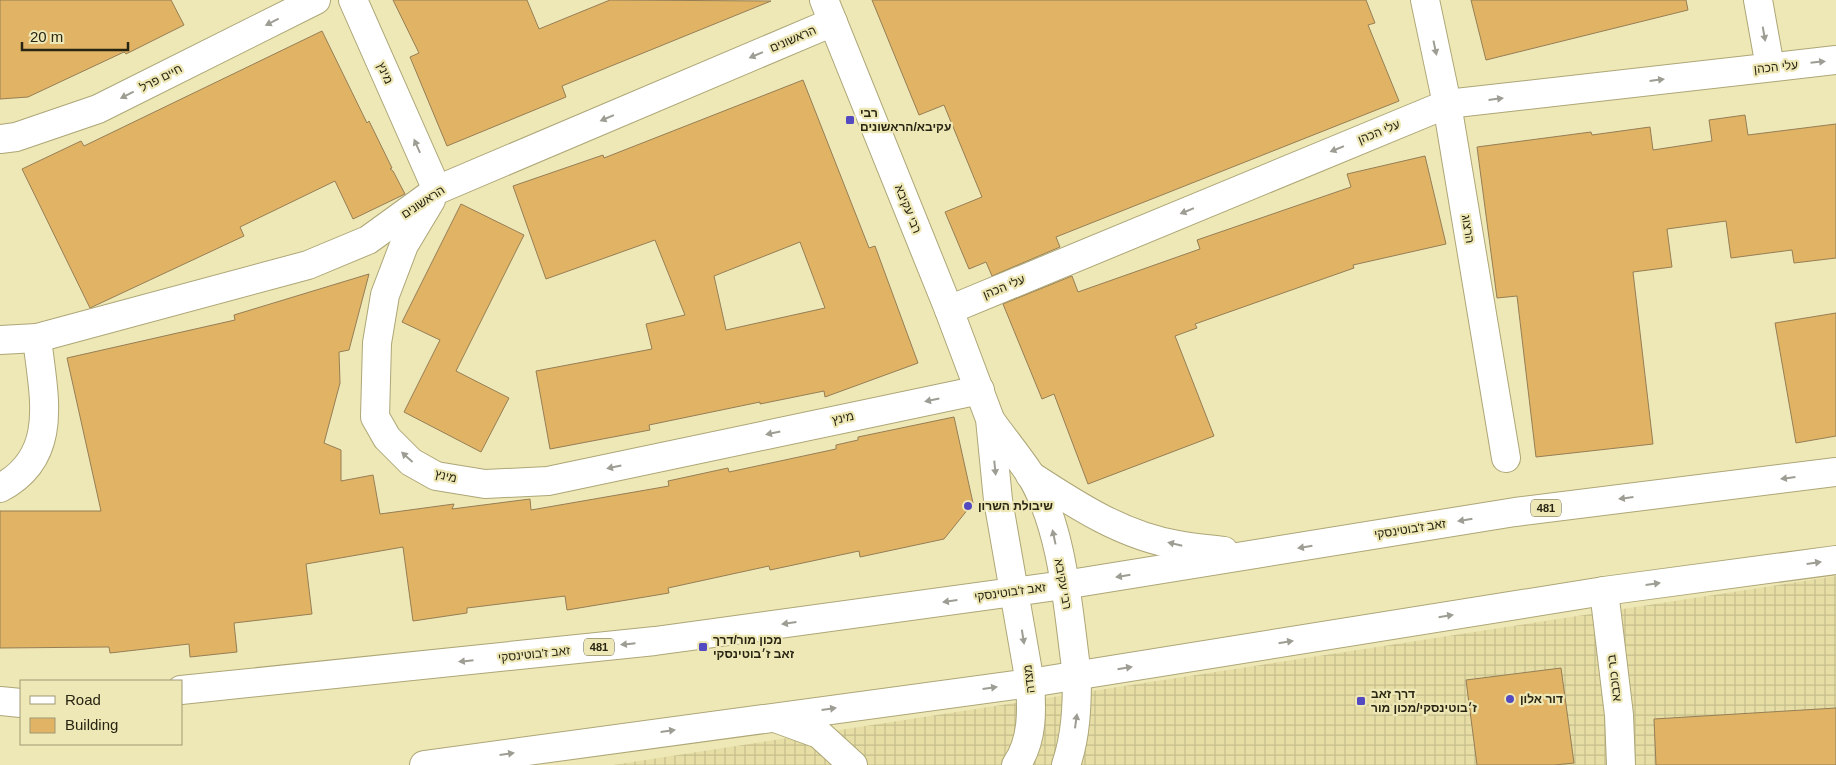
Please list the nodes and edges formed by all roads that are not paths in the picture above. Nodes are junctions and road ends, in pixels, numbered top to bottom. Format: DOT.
graph roads {
  1 [pos="316,0"];
  2 [pos="353,0"];
  3 [pos="1425,0"];
  4 [pos="1758,0"];
  5 [pos="829,11"];
  6 [pos="1836,60"];
  7 [pos="1770,67"];
  8 [pos="1447,104"];
  9 [pos="0,139"];
  10 [pos="437,190"];
  11 [pos="949,310"];
  12 [pos="36,338"];
  13 [pos="0,340"];
  14 [pos="980,390"];
  15 [pos="990,419"];
  16 [pos="1506,458"];
  17 [pos="1836,472"];
  18 [pos="1030,475"];
  19 [pos="0,488"];
  20 [pos="1258,555"];
  21 [pos="1836,560"];
  22 [pos="1064,585"];
  23 [pos="1604,591"];
  24 [pos="1015,592"];
  25 [pos="1077,675"];
  26 [pos="1030,683"];
  27 [pos="182,690"];
  28 [pos="0,701"];
  29 [pos="20,704"];
  30 [pos="771,717"];
  31 [pos="424,765"];
  32 [pos="853,765"];
  33 [pos="1016,765"];
  34 [pos="1066,765"];
  35 [pos="1621,765"];
  1 -- 9 [label="street, חיים פרל, one-way"];
  10 -- 2 [label="street, מינץ, one-way"];
  3 -- 8 [label="street, הרצוג, one-way"];
  4 -- 7 [label="street, one-way"];
  5 -- 10 [label="street, הראשונים, one-way"];
  5 -- 11 [label="street, רבי עקיבא"];
  7 -- 6 [label="street, עלי הכהן, one-way"];
  8 -- 7 [label="street, עלי הכהן, one-way"];
  8 -- 11 [label="street, עלי הכהן, one-way"];
  8 -- 16 [label="street, הרצוג"];
  10 -- 12 [label="street, הראשונים"];
  14 -- 10 [label="street, מינץ, one-way"];
  11 -- 14 [label="street, רבי עקיבא"];
  12 -- 13 [label="street, הראשונים"];
  12 -- 19 [label="street"];
  14 -- 15 [label="street, רבי עקיבא"];
  15 -- 18 [label="street, רבי עקיבא"];
  15 -- 24 [label="street, רבי עקיבא, one-way"];
  17 -- 20 [label="street, זאב ז'בוטינסקי / 481, one-way"];
  20 -- 18 [label="street, one-way"];
  22 -- 18 [label="street, רבי עקיבא, one-way"];
  20 -- 22 [label="street, זאב ז'בוטינסקי / 481, one-way"];
  23 -- 21 [label="street, one-way"];
  22 -- 24 [label="street, זאב ז'בוטינסקי / 481"];
  22 -- 25 [label="street, רבי עקיבא"];
  25 -- 23 [label="street, one-way"];
  23 -- 35 [label="street, בר כוכבא"];
  24 -- 26 [label="street, מצדה, one-way"];
  24 -- 27 [label="street, זאב ז'בוטינסקי / 481, one-way"];
  25 -- 26 [label="street"];
  34 -- 25 [label="street, one-way"];
  30 -- 26 [label="street, one-way"];
  26 -- 33 [label="street, מצדה"];
  28 -- 29 [label="street"];
  31 -- 30 [label="street, one-way"];
  30 -- 32 [label="street"];
}
